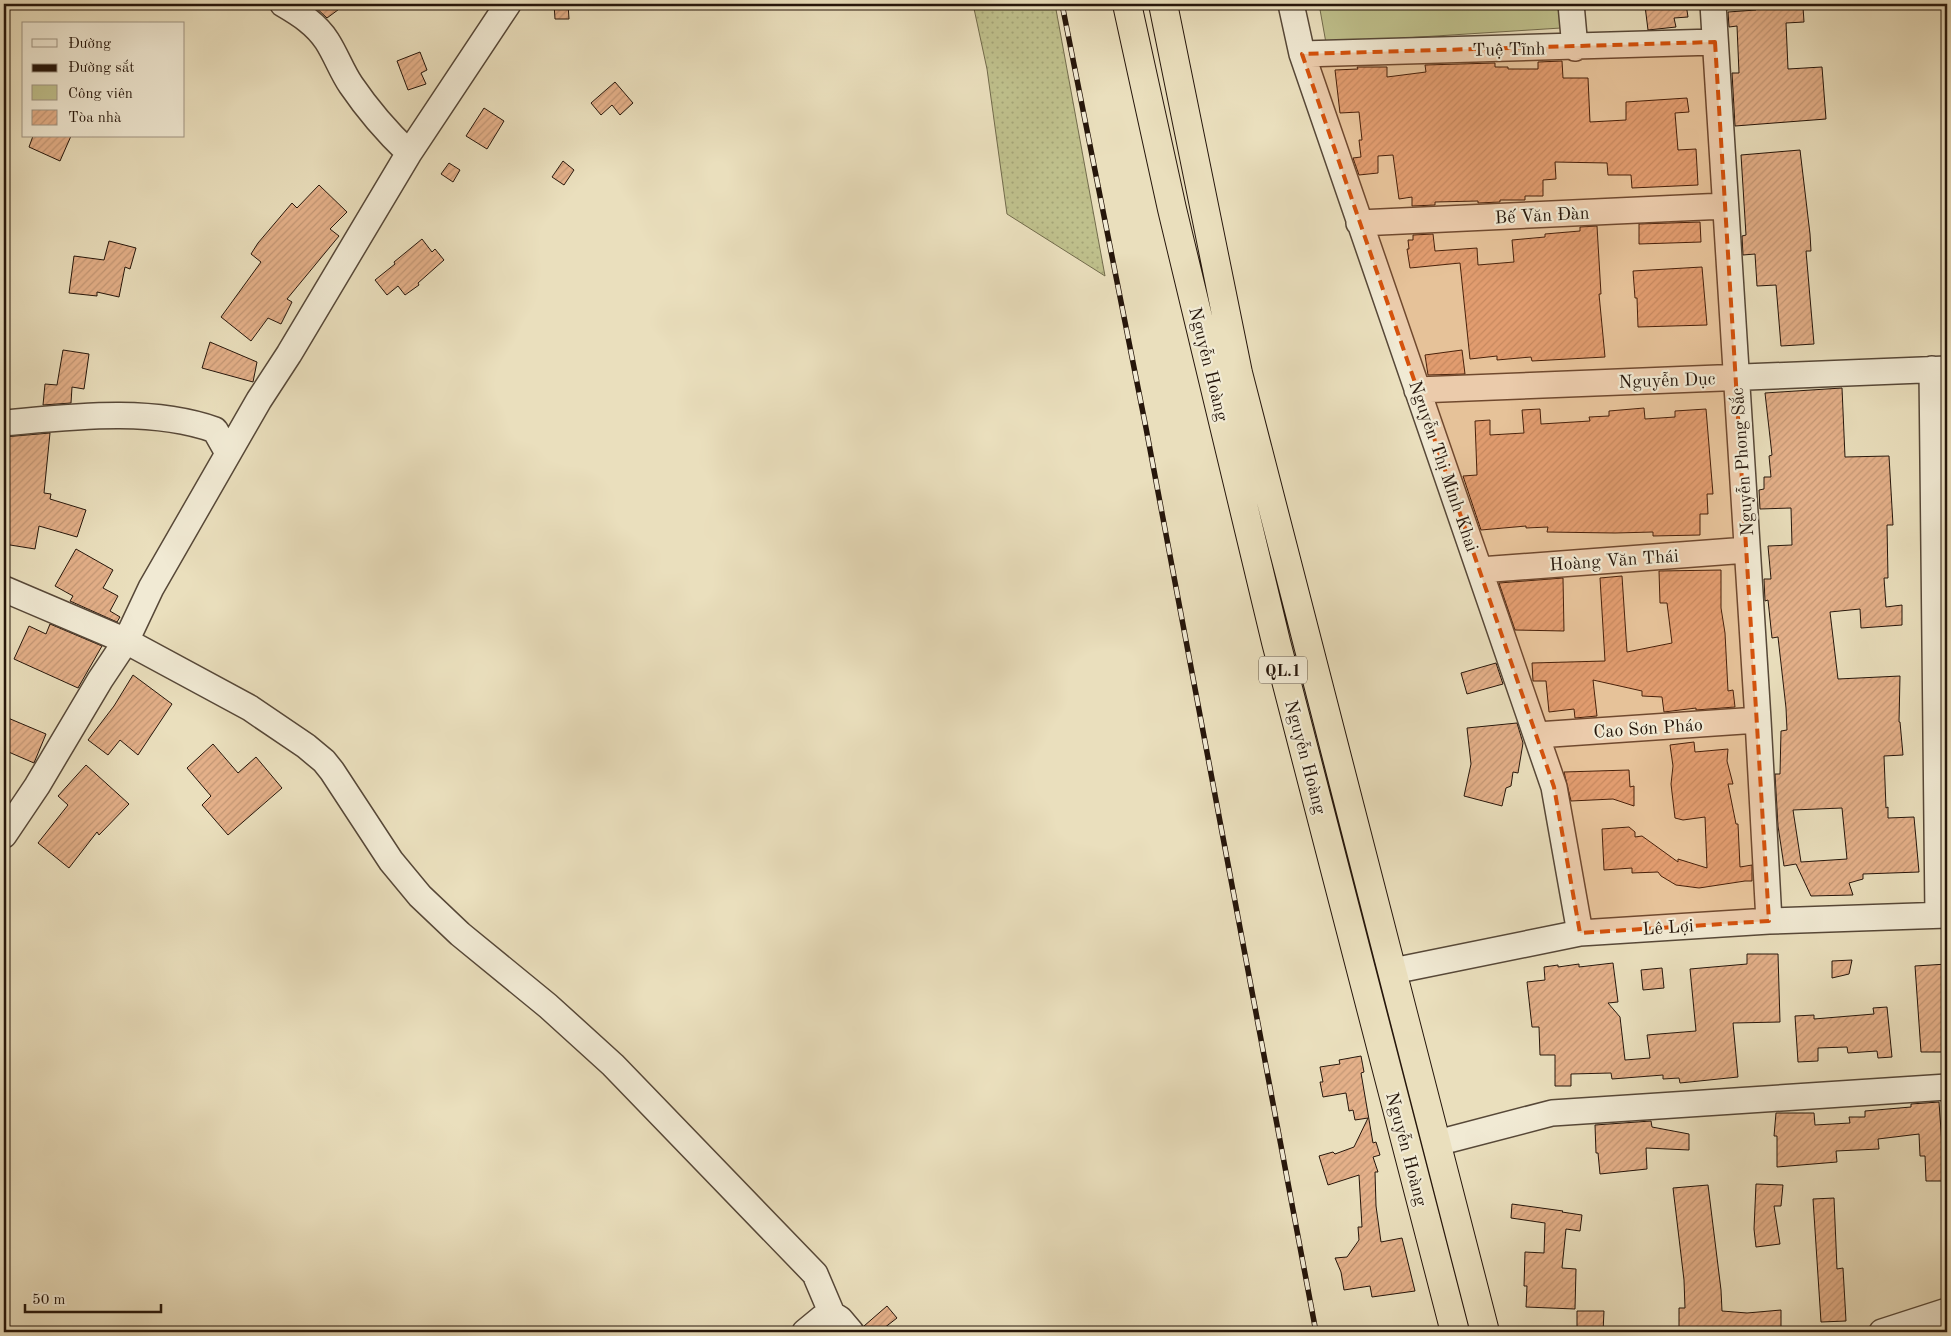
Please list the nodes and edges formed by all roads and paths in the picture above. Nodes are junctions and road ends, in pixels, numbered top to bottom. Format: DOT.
graph roads {
  1 [pos="283,4"];
  2 [pos="508,4"];
  3 [pos="1127,4"];
  4 [pos="1163,4"];
  5 [pos="1291,4"];
  6 [pos="1571,4"];
  7 [pos="1713,4"];
  8 [pos="1715,42"];
  9 [pos="1575,48"];
  10 [pos="1302,54"];
  11 [pos="410,153"];
  12 [pos="1725,206"];
  13 [pos="1359,223"];
  14 [pos="1940,369"];
  15 [pos="1736,377"];
  16 [pos="1417,390"];
  17 [pos="4,423"];
  18 [pos="228,453"];
  19 [pos="1747,550"];
  20 [pos="1480,570"];
  21 [pos="4,589"];
  22 [pos="126,641"];
  23 [pos="1758,720"];
  24 [pos="1537,735"];
  25 [pos="4,835"];
  26 [pos="1942,915"];
  27 [pos="1769,921"];
  28 [pos="1580,933"];
  29 [pos="1393,971"];
  30 [pos="1947,1087"];
  31 [pos="1437,1143"];
  32 [pos="1947,1311"];
  33 [pos="832,1314"];
  34 [pos="805,1332"];
  35 [pos="851,1332"];
  36 [pos="1455,1332"];
  37 [pos="1485,1332"];
  38 [pos="1882,1332"];
  1 -- 11 [label="street"];
  2 -- 11 [label="street"];
  3 -- 36 [label="highway, Nguyễn Hoàng / QL.1"];
  4 -- 29 [label="highway, Nguyễn Hoàng / QL.1"];
  5 -- 10 [label="street, Nguyễn Thị Minh Khai"];
  6 -- 9 [label="street"];
  7 -- 8 [label="street, Nguyễn Phong Sắc"];
  8 -- 9 [label="street, Tuệ Tĩnh"];
  8 -- 12 [label="street, Nguyễn Phong Sắc"];
  9 -- 10 [label="street, Tuệ Tĩnh"];
  10 -- 13 [label="street, Nguyễn Thị Minh Khai"];
  11 -- 18 [label="street"];
  12 -- 13 [label="street, Bế Văn Đàn"];
  12 -- 15 [label="street, Nguyễn Phong Sắc"];
  13 -- 16 [label="street, Nguyễn Thị Minh Khai"];
  14 -- 15 [label="street, Nguyễn Dục"];
  14 -- 26 [label="street"];
  15 -- 16 [label="street, Nguyễn Dục"];
  15 -- 19 [label="street, Nguyễn Phong Sắc"];
  16 -- 20 [label="street, Nguyễn Thị Minh Khai"];
  17 -- 18 [label="street"];
  18 -- 22 [label="street"];
  19 -- 20 [label="street, Hoàng Văn Thái"];
  19 -- 23 [label="street, Nguyễn Phong Sắc"];
  20 -- 24 [label="street, Nguyễn Thị Minh Khai"];
  21 -- 22 [label="street"];
  22 -- 25 [label="street"];
  22 -- 33 [label="street"];
  23 -- 24 [label="street, Cao Sơn Pháo"];
  23 -- 27 [label="street, Nguyễn Phong Sắc"];
  24 -- 28 [label="street, Nguyễn Thị Minh Khai"];
  26 -- 27 [label="street, Lê Lợi"];
  27 -- 28 [label="street, Lê Lợi"];
  28 -- 29 [label="street, Lê Lợi"];
  29 -- 31 [label="highway, Nguyễn Hoàng / QL.1"];
  30 -- 31 [label="street"];
  31 -- 37 [label="highway, Nguyễn Hoàng / QL.1"];
  32 -- 38 [label="street"];
  33 -- 34 [label="street"];
  33 -- 35 [label="street"];
}
